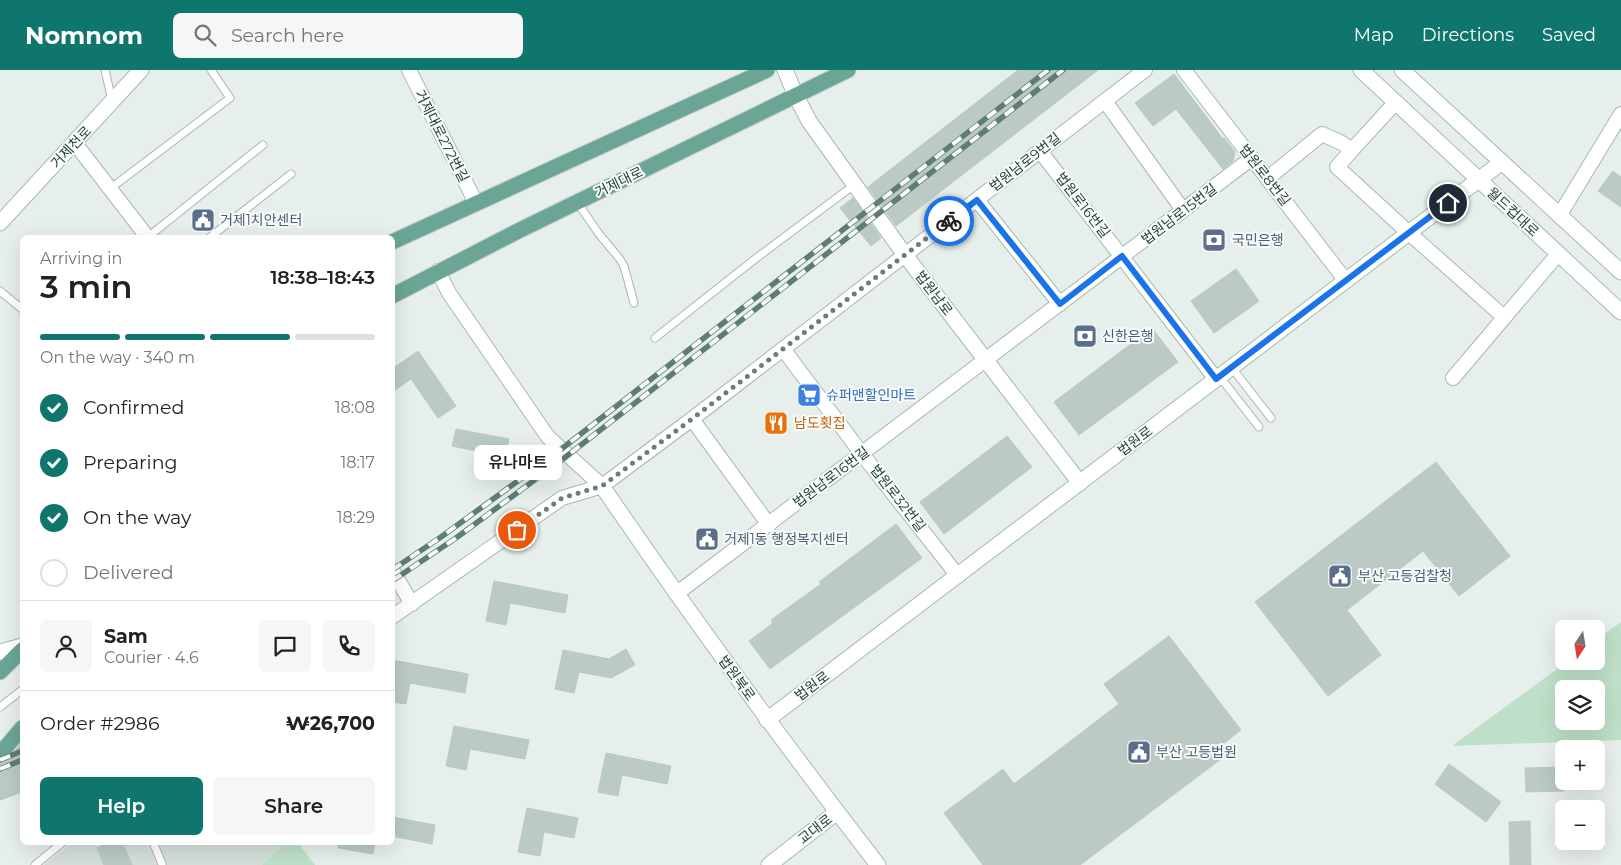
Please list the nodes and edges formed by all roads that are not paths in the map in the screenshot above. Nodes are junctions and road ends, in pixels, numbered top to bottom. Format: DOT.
graph roads {
  1 [pos="105,70"];
  2 [pos="141,70"];
  3 [pos="210,70"];
  4 [pos="767,70"];
  5 [pos="785,70"];
  6 [pos="848,70"];
  7 [pos="1145,70"];
  8 [pos="1184,70"];
  9 [pos="1361,70"];
  10 [pos="1402,70"];
  11 [pos="413,72"];
  12 [pos="796,96"];
  13 [pos="112,101"];
  14 [pos="1105,101"];
  15 [pos="1395,103"];
  16 [pos="1621,114"];
  17 [pos="74,142"];
  18 [pos="263,145"];
  19 [pos="1352,150"];
  20 [pos="1040,151"];
  21 [pos="1252,158"];
  22 [pos="1502,162"];
  23 [pos="291,174"];
  24 [pos="1268,178"];
  25 [pos="1478,180"];
  26 [pos="855,185"];
  27 [pos="111,188"];
  28 [pos="977,200"];
  29 [pos="577,202"];
  30 [pos="476,203"];
  31 [pos="1183,210"];
  32 [pos="1559,216"];
  33 [pos="0,223"];
  34 [pos="1408,233"];
  35 [pos="146,235"];
  36 [pos="150,235"];
  37 [pos="213,235"];
  38 [pos="395,241"];
  39 [pos="1558,254"];
  40 [pos="905,255"];
  41 [pos="1122,256"];
  42 [pos="438,271"];
  43 [pos="1621,272"];
  44 [pos="1346,281"];
  45 [pos="0,291"];
  46 [pos="395,294"];
  47 [pos="634,303"];
  48 [pos="1060,304"];
  49 [pos="20,307"];
  50 [pos="1621,312"];
  51 [pos="1504,317"];
  52 [pos="655,338"];
  53 [pos="784,349"];
  54 [pos="986,360"];
  55 [pos="1223,375"];
  56 [pos="1453,378"];
  57 [pos="1271,418"];
  58 [pos="692,419"];
  59 [pos="1259,428"];
  60 [pos="862,454"];
  61 [pos="1080,483"];
  62 [pos="602,486"];
  63 [pos="769,524"];
  64 [pos="395,575"];
  65 [pos="958,576"];
  66 [pos="676,594"];
  67 [pos="412,604"];
  68 [pos="395,615"];
  69 [pos="20,647"];
  70 [pos="0,652"];
  71 [pos="20,652"];
  72 [pos="0,672"];
  73 [pos="20,691"];
  74 [pos="0,706"];
  75 [pos="767,720"];
  76 [pos="20,730"];
  77 [pos="0,754"];
  78 [pos="836,812"];
  79 [pos="59,845"];
  80 [pos="154,845"];
  81 [pos="162,864"];
  82 [pos="35,865"];
  83 [pos="769,865"];
  84 [pos="878,865"];
  1 -- 13 [label="lane"];
  2 -- 13 [label="main road, 거제천로"];
  3 -- 27 [label="lane"];
  4 -- 30 [label="main road"];
  5 -- 12 [label="main road, 법원남로"];
  6 -- 12 [label="main road, 거제대로"];
  7 -- 14 [label="street, 법원남로9번길"];
  8 -- 21 [label="street, 법원로8번길"];
  9 -- 15 [label="main road, 월드컵대로"];
  10 -- 22 [label="main road, 월드컵대로"];
  11 -- 30 [label="street, 거제대로272번길"];
  12 -- 26 [label="main road, 법원남로"];
  12 -- 29 [label="main road, 거제대로"];
  13 -- 17 [label="main road, 거제천로"];
  14 -- 20 [label="street, 법원남로9번길"];
  14 -- 31 [label="street"];
  15 -- 19 [label="street"];
  15 -- 25 [label="main road, 월드컵대로"];
  16 -- 32 [label="street"];
  17 -- 27 [label="street"];
  17 -- 33 [label="main road, 거제천로"];
  18 -- 36 [label="lane"];
  19 -- 24 [label="street"];
  19 -- 34 [label="street"];
  20 -- 28 [label="street, 법원남로9번길"];
  20 -- 41 [label="street, 법원로16번길"];
  21 -- 24 [label="street, 법원로8번길"];
  21 -- 31 [label="street, 법원남로15번길"];
  22 -- 25 [label="main road, 법원로"];
  22 -- 32 [label="main road, 월드컵대로"];
  23 -- 37 [label="lane"];
  24 -- 44 [label="street, 법원로8번길"];
  25 -- 34 [label="main road, 법원로"];
  25 -- 39 [label="main road, 월드컵대로"];
  26 -- 40 [label="main road, 법원남로"];
  26 -- 52 [label="lane"];
  27 -- 35 [label="street"];
  28 -- 40 [label="street, 법원남로9번길"];
  28 -- 48 [label="street"];
  29 -- 42 [label="main road, 거제대로"];
  29 -- 47 [label="lane"];
  30 -- 38 [label="main road"];
  31 -- 41 [label="street, 법원남로15번길"];
  32 -- 43 [label="main road, 월드컵대로"];
  34 -- 44 [label="main road, 법원로"];
  34 -- 51 [label="street"];
  39 -- 50 [label="main road, 월드컵대로"];
  39 -- 51 [label="street"];
  40 -- 53 [label="street, 법원남로9번길"];
  40 -- 54 [label="main road, 법원남로"];
  41 -- 48 [label="street, 법원남로15번길"];
  41 -- 55 [label="street, 법원로16번길"];
  42 -- 46 [label="main road, 거제대로"];
  42 -- 62 [label="street"];
  44 -- 55 [label="main road, 법원로"];
  45 -- 49 [label="lane"];
  48 -- 54 [label="street, 법원남로15번길"];
  51 -- 56 [label="street"];
  53 -- 58 [label="street, 법원남로9번길"];
  53 -- 60 [label="street, 법원로32번길"];
  54 -- 60 [label="street, 법원남로16번길"];
  54 -- 61 [label="main road, 법원남로"];
  55 -- 57 [label="lane"];
  55 -- 59 [label="lane"];
  55 -- 61 [label="main road, 법원로"];
  58 -- 62 [label="street, 법원남로9번길"];
  58 -- 63 [label="street"];
  60 -- 63 [label="street, 법원남로16번길"];
  60 -- 65 [label="street, 법원로32번길"];
  61 -- 65 [label="main road, 법원로"];
  62 -- 66 [label="main road, 법원북로"];
  62 -- 67 [label="street, 법원남로9번길"];
  63 -- 66 [label="street, 법원남로16번길"];
  64 -- 67 [label="street"];
  65 -- 75 [label="main road, 법원로"];
  66 -- 75 [label="main road, 법원북로"];
  67 -- 68 [label="street, 법원남로9번길"];
  69 -- 70 [label="main road"];
  71 -- 72 [label="main road"];
  73 -- 74 [label="lane"];
  75 -- 78 [label="main road, 법원북로"];
  76 -- 77 [label="main road"];
  78 -- 83 [label="main road, 교대로"];
  78 -- 84 [label="main road, 법원북로"];
  79 -- 82 [label="lane"];
  80 -- 81 [label="lane"];
}
